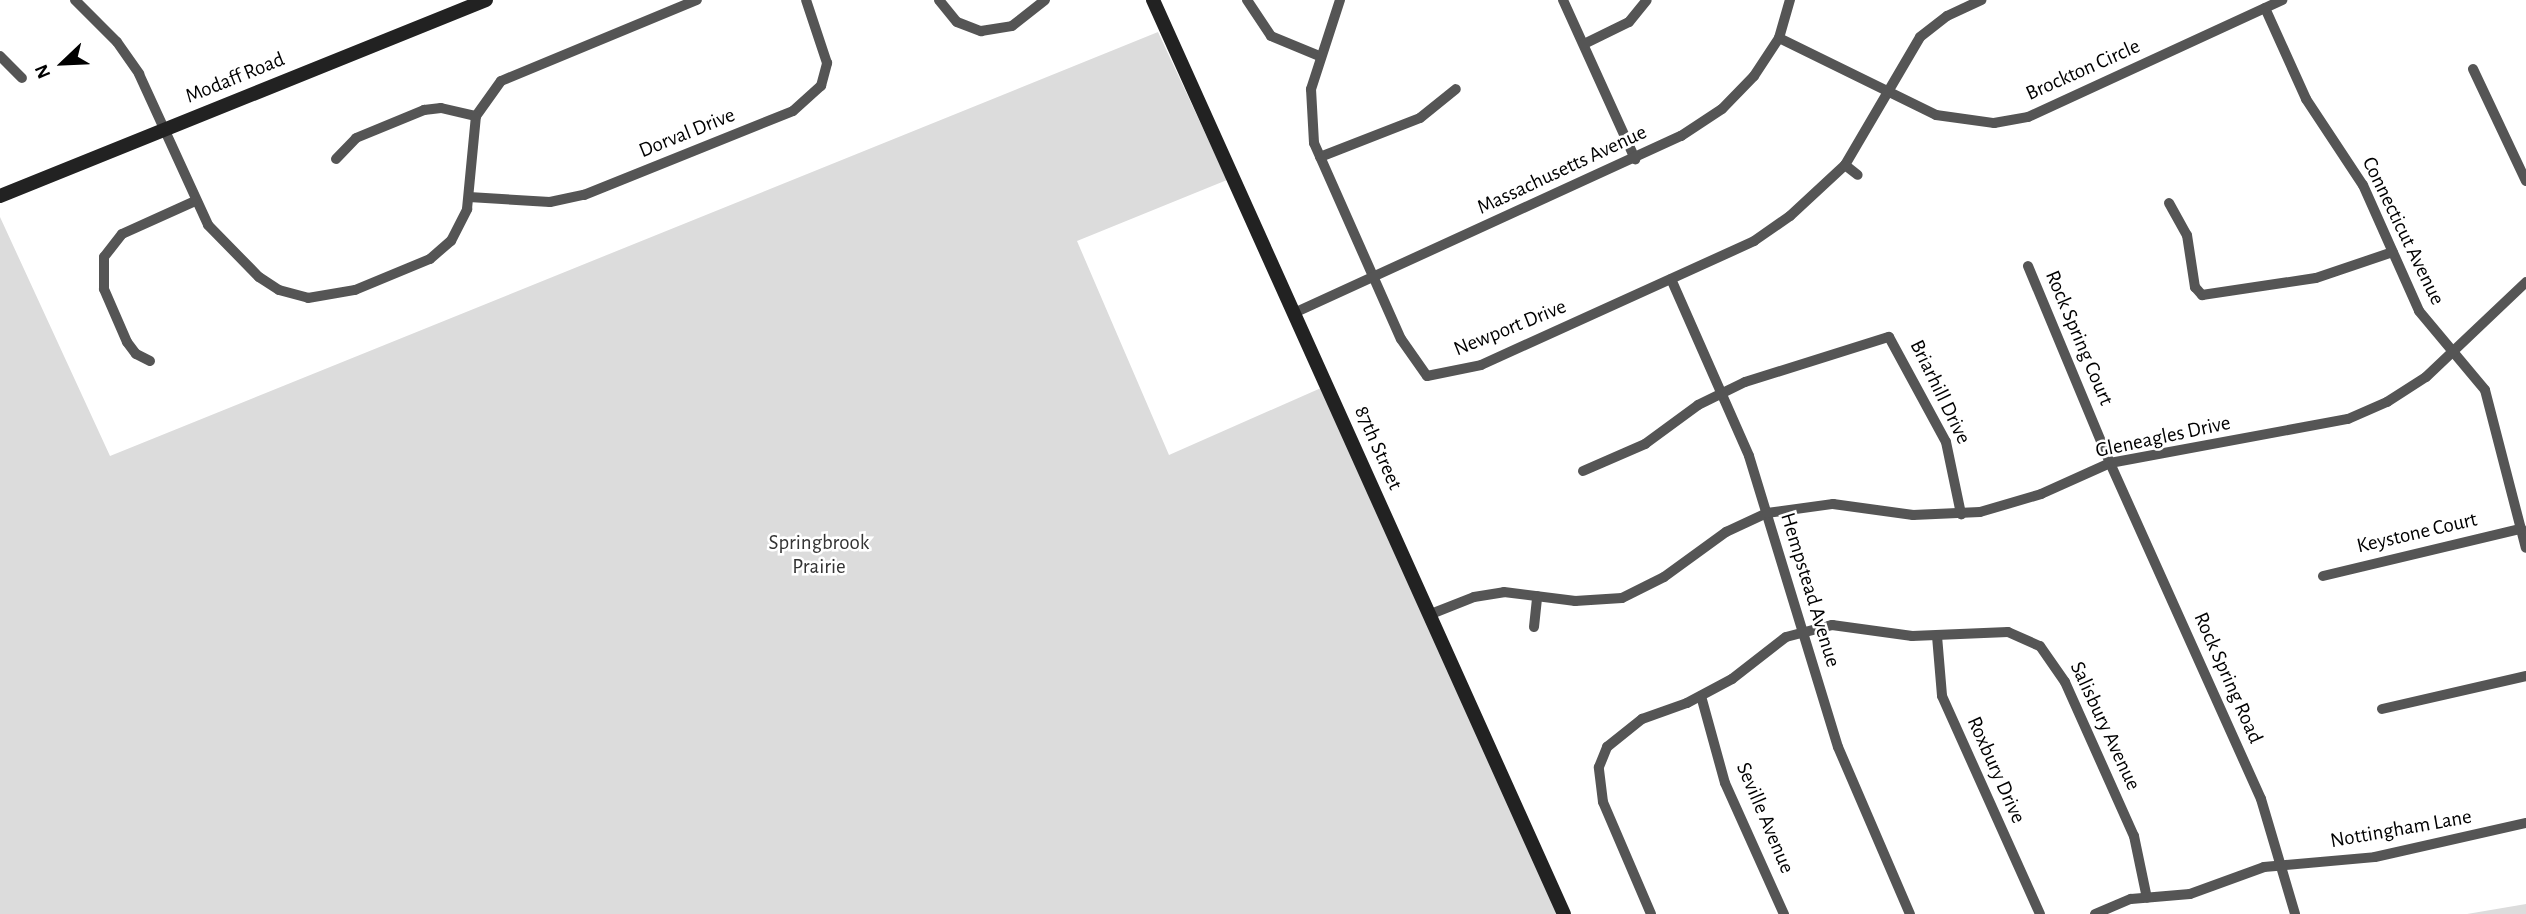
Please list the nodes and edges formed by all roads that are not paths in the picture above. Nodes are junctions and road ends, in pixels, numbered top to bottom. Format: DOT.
graph roads {
  1 [pos="75,0"];
  2 [pos="486,0"];
  3 [pos="697,0"];
  4 [pos="806,0"];
  5 [pos="939,0"];
  6 [pos="1045,0"];
  7 [pos="1153,0"];
  8 [pos="1247,0"];
  9 [pos="1340,0"];
  10 [pos="1563,0"];
  11 [pos="1647,0"];
  12 [pos="1790,0"];
  13 [pos="1982,0"];
  14 [pos="2282,0"];
  15 [pos="2265,8"];
  16 [pos="1779,38"];
  17 [pos="1584,44"];
  18 [pos="0,56"];
  19 [pos="1318,56"];
  20 [pos="2473,69"];
  21 [pos="22,78"];
  22 [pos="1456,89"];
  23 [pos="1889,93"];
  24 [pos="476,116"];
  25 [pos="165,129"];
  26 [pos="1320,157"];
  27 [pos="336,159"];
  28 [pos="1635,159"];
  29 [pos="1845,165"];
  30 [pos="1858,175"];
  31 [pos="2526,181"];
  32 [pos="0,196"];
  33 [pos="469,197"];
  34 [pos="195,201"];
  35 [pos="2169,203"];
  36 [pos="2393,253"];
  37 [pos="2028,267"];
  38 [pos="1373,277"];
  39 [pos="1671,279"];
  40 [pos="2526,282"];
  41 [pos="1294,313"];
  42 [pos="2454,352"];
  43 [pos="150,360"];
  44 [pos="1723,394"];
  45 [pos="2110,464"];
  46 [pos="1583,471"];
  47 [pos="1767,513"];
  48 [pos="1961,514"];
  49 [pos="2521,529"];
  50 [pos="2526,548"];
  51 [pos="2323,576"];
  52 [pos="1537,596"];
  53 [pos="1431,614"];
  54 [pos="1534,627"];
  55 [pos="1803,630"];
  56 [pos="1937,636"];
  57 [pos="2526,676"];
  58 [pos="1701,696"];
  59 [pos="2382,709"];
  60 [pos="2526,824"];
  61 [pos="2281,865"];
  62 [pos="2147,898"];
  63 [pos="1564,914"];
  64 [pos="1651,914"];
  65 [pos="1784,914"];
  66 [pos="1910,914"];
  67 [pos="2040,914"];
  68 [pos="2095,914"];
  69 [pos="2295,914"];
  1 -- 25 [label="street"];
  2 -- 25 [label="street, Modaff Road"];
  3 -- 24 [label="street"];
  4 -- 33 [label="street, Dorval Drive"];
  5 -- 6 [label="street"];
  7 -- 41 [label="street, 87th Street"];
  8 -- 19 [label="street"];
  9 -- 19 [label="street, Newport Drive"];
  10 -- 17 [label="street"];
  11 -- 17 [label="street"];
  12 -- 16 [label="street, Massachusetts Avenue"];
  13 -- 23 [label="street, Newport Drive"];
  14 -- 15 [label="street, Brockton Circle"];
  15 -- 23 [label="street, Brockton Circle"];
  15 -- 36 [label="street, Connecticut Avenue"];
  16 -- 23 [label="street, Brockton Circle"];
  16 -- 28 [label="street, Massachusetts Avenue"];
  17 -- 28 [label="street"];
  18 -- 21 [label="street"];
  19 -- 26 [label="street, Newport Drive"];
  20 -- 31 [label="street"];
  22 -- 26 [label="street"];
  23 -- 29 [label="street, Newport Drive"];
  24 -- 27 [label="street"];
  24 -- 33 [label="street"];
  25 -- 32 [label="street, Modaff Road"];
  25 -- 34 [label="street"];
  26 -- 38 [label="street, Newport Drive"];
  28 -- 38 [label="street, Massachusetts Avenue"];
  29 -- 30 [label="street"];
  29 -- 39 [label="street, Newport Drive"];
  33 -- 34 [label="street"];
  34 -- 43 [label="street"];
  35 -- 36 [label="street"];
  36 -- 42 [label="street, Connecticut Avenue"];
  37 -- 45 [label="street, Rock Spring Court"];
  38 -- 39 [label="street, Newport Drive"];
  38 -- 41 [label="street, Massachusetts Avenue"];
  39 -- 44 [label="street, Hempstead Avenue"];
  40 -- 42 [label="street, Gleneagles Drive"];
  41 -- 53 [label="street, 87th Street"];
  42 -- 45 [label="street, Gleneagles Drive"];
  42 -- 49 [label="street, Connecticut Avenue"];
  44 -- 46 [label="street"];
  44 -- 47 [label="street, Hempstead Avenue"];
  44 -- 48 [label="street, Briarhill Drive"];
  45 -- 48 [label="street, Gleneagles Drive"];
  45 -- 61 [label="street, Rock Spring Road"];
  47 -- 48 [label="street, Gleneagles Drive"];
  47 -- 52 [label="street, Gleneagles Drive"];
  47 -- 55 [label="street, Hempstead Avenue"];
  49 -- 50 [label="street, Connecticut Avenue"];
  49 -- 51 [label="street, Keystone Court"];
  52 -- 53 [label="street, Gleneagles Drive"];
  52 -- 54 [label="street"];
  53 -- 63 [label="street, 87th Street"];
  55 -- 56 [label="street, Salisbury Avenue"];
  55 -- 58 [label="street"];
  55 -- 66 [label="street, Hempstead Avenue"];
  56 -- 62 [label="street, Salisbury Avenue"];
  56 -- 67 [label="street, Roxbury Drive"];
  57 -- 59 [label="street"];
  58 -- 64 [label="street"];
  58 -- 65 [label="street, Seville Avenue"];
  60 -- 61 [label="street, Nottingham Lane"];
  61 -- 62 [label="street, Nottingham Lane"];
  61 -- 69 [label="street, Rock Spring Road"];
  62 -- 68 [label="street, Nottingham Lane"];
}
